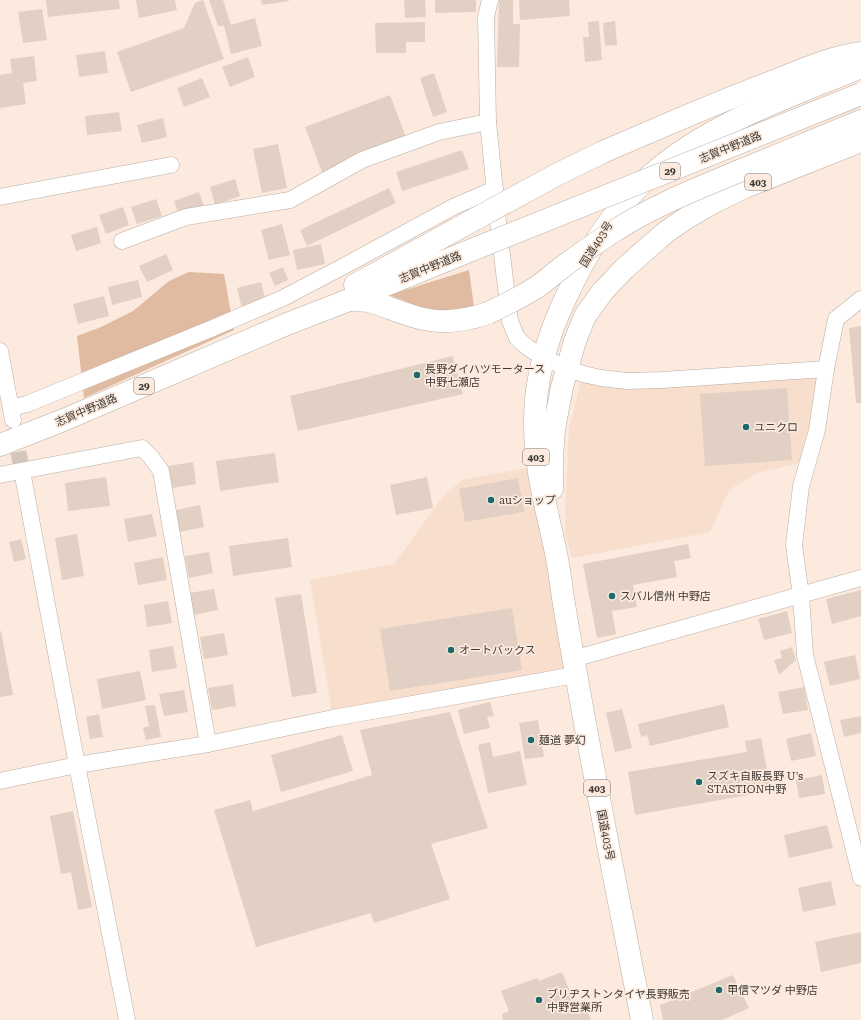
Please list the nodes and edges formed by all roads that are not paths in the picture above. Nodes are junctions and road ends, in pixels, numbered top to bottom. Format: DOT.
graph roads {
  1 [pos="490,0"];
  2 [pos="861,53"];
  3 [pos="861,68"];
  4 [pos="861,94"];
  5 [pos="861,121"];
  6 [pos="488,122"];
  7 [pos="861,141"];
  8 [pos="171,165"];
  9 [pos="495,189"];
  10 [pos="0,197"];
  11 [pos="620,208"];
  12 [pos="661,237"];
  13 [pos="122,241"];
  14 [pos="861,299"];
  15 [pos="349,300"];
  16 [pos="287,324"];
  17 [pos="0,351"];
  18 [pos="544,358"];
  19 [pos="567,368"];
  20 [pos="826,369"];
  21 [pos="0,445"];
  22 [pos="22,472"];
  23 [pos="0,475"];
  24 [pos="556,555"];
  25 [pos="861,578"];
  26 [pos="801,596"];
  27 [pos="574,667"];
  28 [pos="208,744"];
  29 [pos="77,765"];
  30 [pos="0,781"];
  31 [pos="861,878"];
  32 [pos="127,1020"];
  33 [pos="642,1020"];
  1 -- 6 [label="street"];
  2 -- 16 [label="main road, 29, bridge"];
  3 -- 11 [label="main road, 国道403号 / 403"];
  4 -- 15 [label="main road, 志賀中野道路 / 29, bridge"];
  5 -- 15 [label="main road, 29, bridge"];
  6 -- 9 [label="street"];
  6 -- 13 [label="street"];
  7 -- 12 [label="main road, 国道403号 / 403"];
  8 -- 10 [label="street"];
  9 -- 17 [label="street"];
  9 -- 18 [label="street"];
  11 -- 12 [label="main road"];
  11 -- 18 [label="main road, 国道403号 / 403"];
  12 -- 19 [label="main road, 国道403号 / 403"];
  14 -- 20 [label="street"];
  15 -- 16 [label="main road, 志賀中野道路 / 29"];
  16 -- 21 [label="main road, 志賀中野道路 / 29"];
  18 -- 19 [label="street"];
  18 -- 24 [label="main road, 国道403号 / 403"];
  19 -- 20 [label="street"];
  19 -- 24 [label="main road, 国道403号 / 403"];
  20 -- 26 [label="street"];
  22 -- 23 [label="street"];
  22 -- 28 [label="street"];
  22 -- 29 [label="street"];
  24 -- 27 [label="main road, 国道403号 / 403"];
  25 -- 26 [label="street"];
  26 -- 27 [label="street"];
  26 -- 31 [label="street"];
  27 -- 28 [label="street"];
  27 -- 33 [label="main road, 国道403号 / 403"];
  28 -- 29 [label="street"];
  29 -- 30 [label="street"];
  29 -- 32 [label="street"];
}
